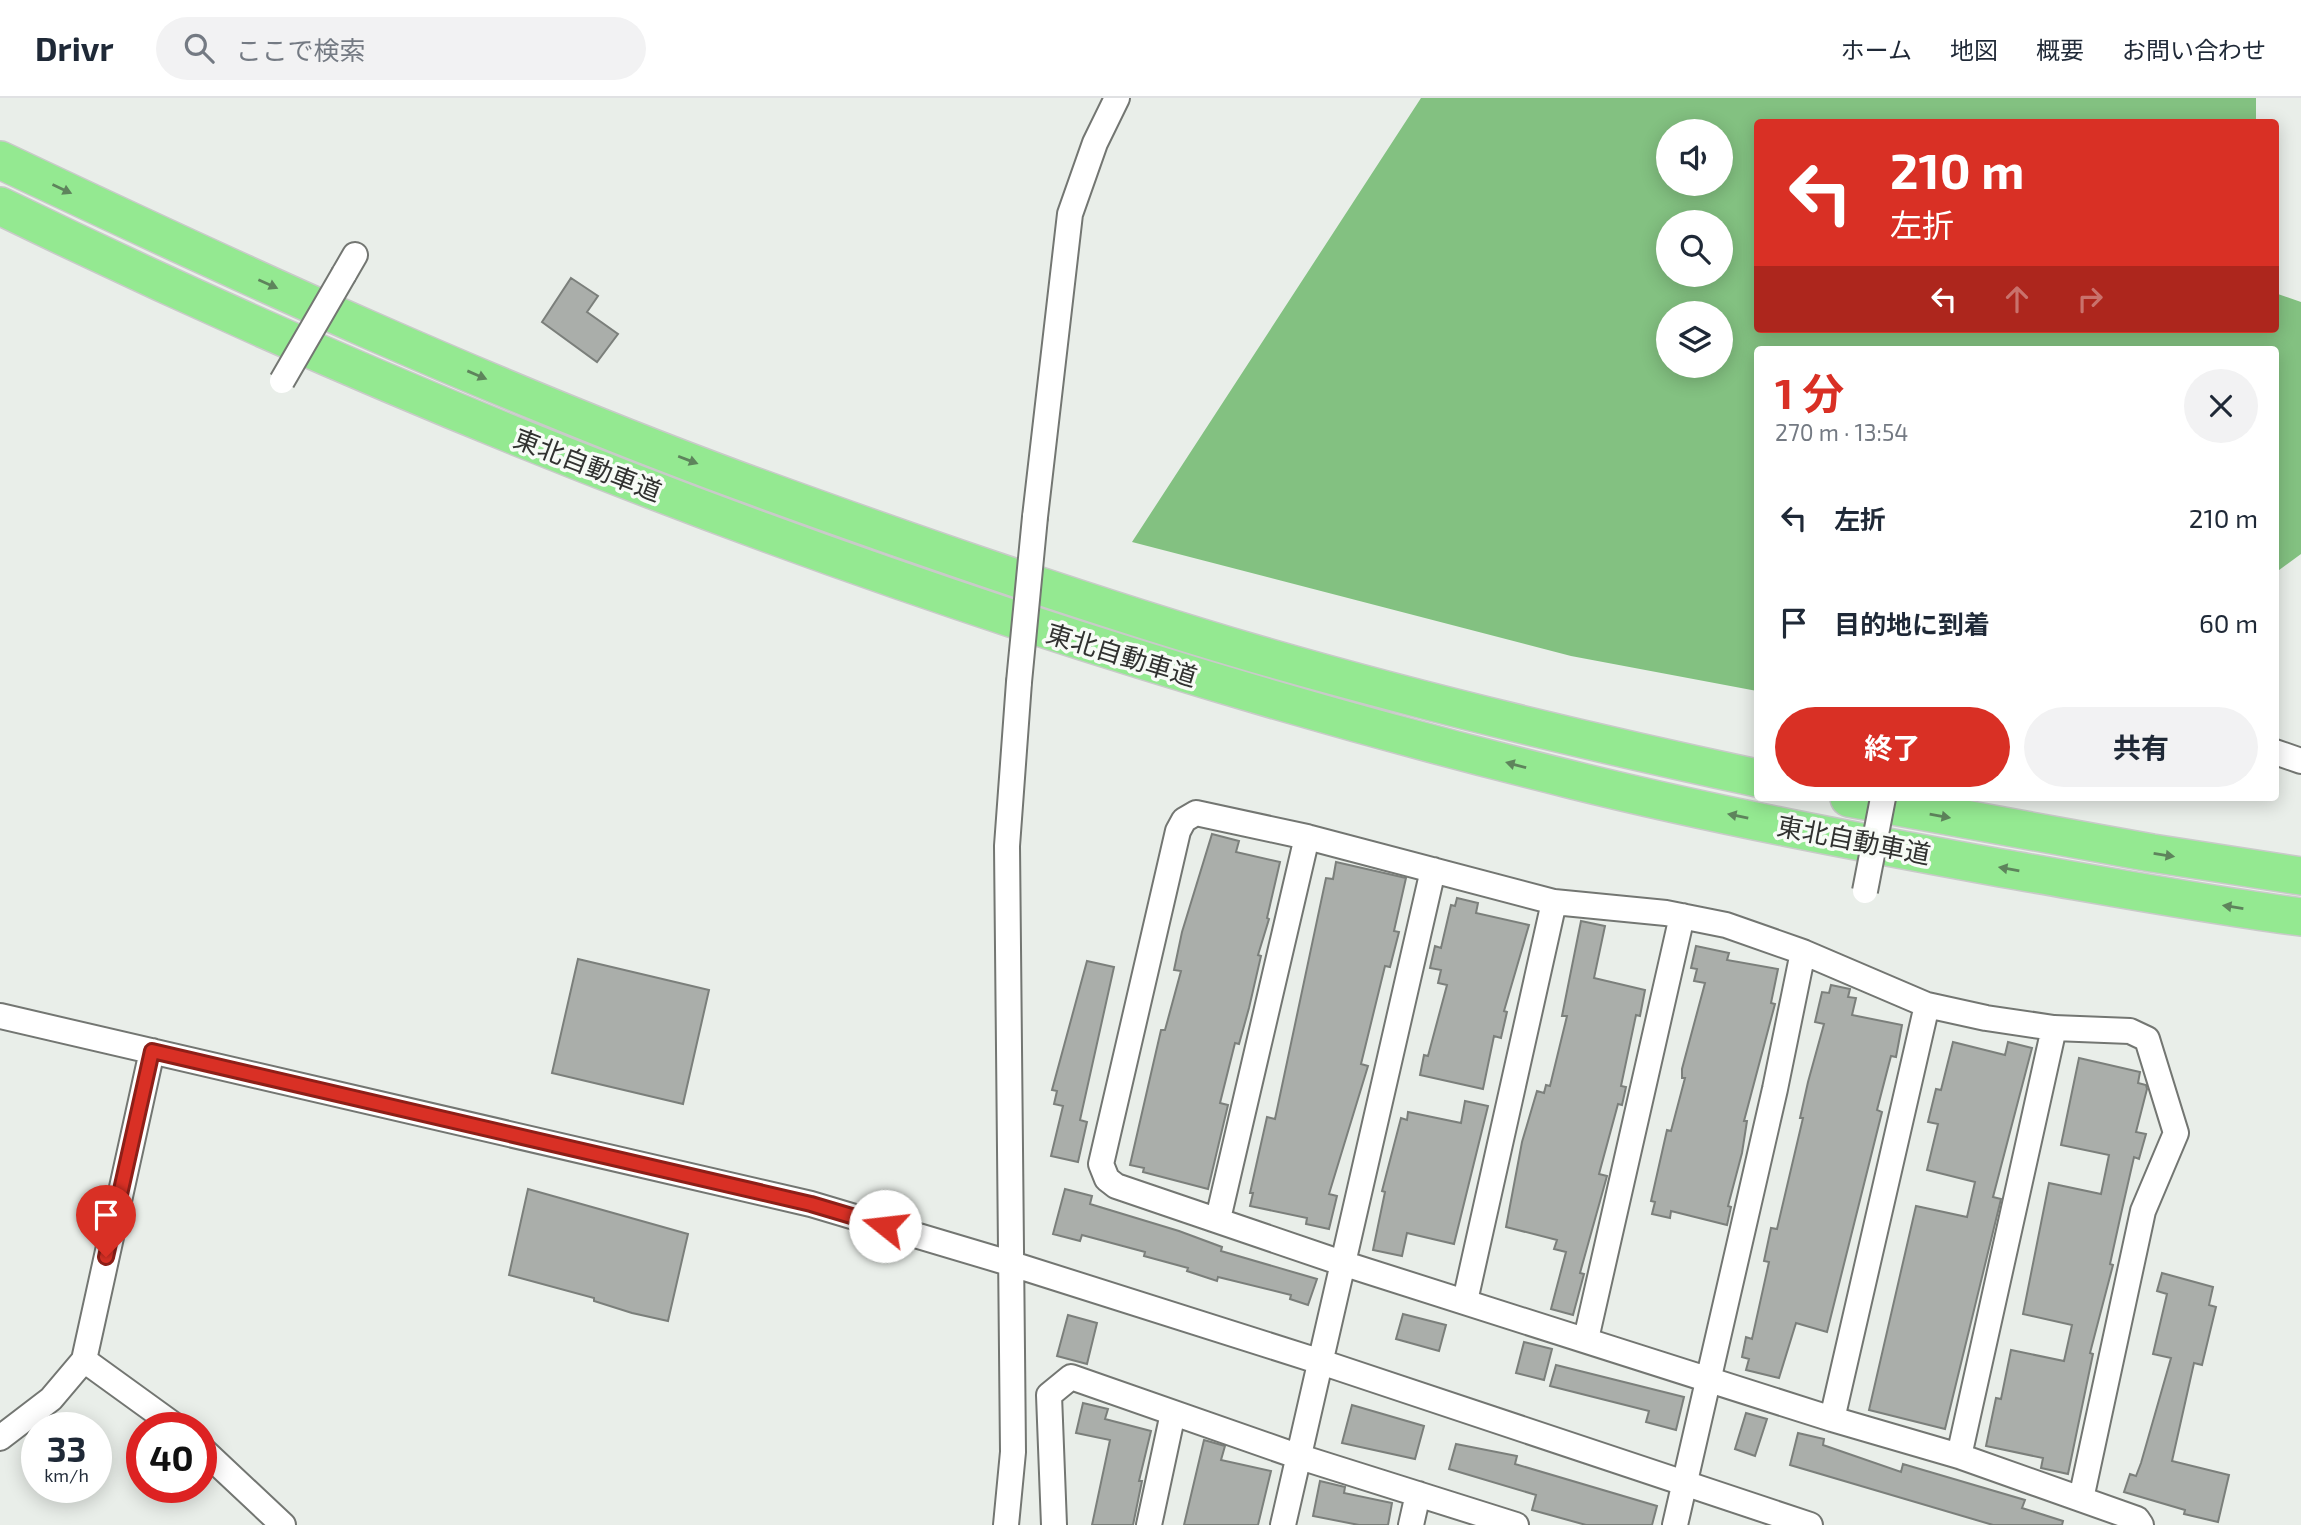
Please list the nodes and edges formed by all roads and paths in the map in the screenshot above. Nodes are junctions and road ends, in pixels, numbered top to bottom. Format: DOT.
graph roads {
  1 [pos="1116,98"];
  2 [pos="0,160"];
  3 [pos="0,206"];
  4 [pos="350,265"];
  5 [pos="282,381"];
  6 [pos="2279,753"];
  7 [pos="2301,761"];
  8 [pos="1754,777"];
  9 [pos="1866,801"];
  10 [pos="1882,801"];
  11 [pos="1307,837"];
  12 [pos="1433,870"];
  13 [pos="2301,876"];
  14 [pos="1865,891"];
  15 [pos="1554,902"];
  16 [pos="1682,916"];
  17 [pos="2301,917"];
  18 [pos="1803,952"];
  19 [pos="1927,1004"];
  20 [pos="0,1016"];
  21 [pos="2054,1028"];
  22 [pos="152,1051"];
  23 [pos="1218,1219"];
  24 [pos="1009,1263"];
  25 [pos="1342,1263"];
  26 [pos="1465,1301"];
  27 [pos="1586,1339"];
  28 [pos="84,1360"];
  29 [pos="1318,1361"];
  30 [pos="1709,1380"];
  31 [pos="156,1412"];
  32 [pos="1173,1413"];
  33 [pos="1832,1419"];
  34 [pos="0,1438"];
  35 [pos="1959,1455"];
  36 [pos="1297,1456"];
  37 [pos="217,1463"];
  38 [pos="1686,1484"];
  39 [pos="1418,1494"];
  40 [pos="2081,1499"];
  41 [pos="282,1525"];
  42 [pos="1006,1525"];
  43 [pos="1054,1525"];
  44 [pos="1149,1525"];
  45 [pos="1283,1525"];
  46 [pos="1411,1525"];
  47 [pos="1516,1525"];
  48 [pos="1675,1525"];
  49 [pos="1810,1525"];
  50 [pos="2141,1525"];
  1 -- 24 [label="street, bridge"];
  2 -- 8 [label="highway, 東北自動車道, one-way"];
  17 -- 3 [label="highway, 東北自動車道, one-way"];
  4 -- 5 [label="street, bridge"];
  6 -- 7 [label="street"];
  9 -- 13 [label="highway, 東北自動車道, one-way"];
  10 -- 14 [label="street, bridge"];
  11 -- 12 [label="street"];
  11 -- 23 [label="street"];
  11 -- 23 [label="street"];
  12 -- 15 [label="street"];
  12 -- 25 [label="street"];
  15 -- 16 [label="street"];
  15 -- 26 [label="street"];
  16 -- 18 [label="street"];
  16 -- 27 [label="street"];
  18 -- 19 [label="street"];
  18 -- 30 [label="street"];
  19 -- 21 [label="street"];
  19 -- 33 [label="street"];
  20 -- 22 [label="street"];
  21 -- 35 [label="street"];
  21 -- 40 [label="street"];
  22 -- 24 [label="street"];
  22 -- 28 [label="street"];
  23 -- 25 [label="street"];
  24 -- 29 [label="street"];
  24 -- 42 [label="street"];
  25 -- 26 [label="street"];
  25 -- 29 [label="street"];
  26 -- 27 [label="street"];
  27 -- 30 [label="street"];
  28 -- 31 [label="street"];
  28 -- 34 [label="street"];
  29 -- 36 [label="street"];
  29 -- 38 [label="street"];
  30 -- 33 [label="street"];
  30 -- 38 [label="street"];
  32 -- 36 [label="street"];
  32 -- 43 [label="street"];
  32 -- 44 [label="street"];
  33 -- 35 [label="street"];
  35 -- 40 [label="street"];
  36 -- 39 [label="street"];
  36 -- 45 [label="street"];
  37 -- 41 [label="street"];
  38 -- 48 [label="street"];
  38 -- 49 [label="street"];
  39 -- 46 [label="street"];
  39 -- 47 [label="street"];
  40 -- 50 [label="street"];
}
